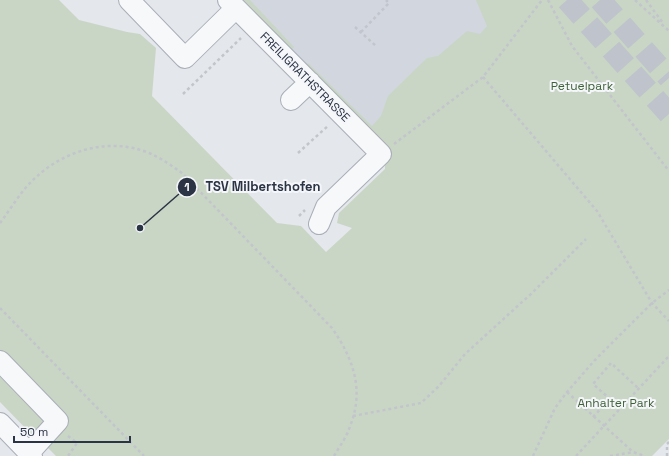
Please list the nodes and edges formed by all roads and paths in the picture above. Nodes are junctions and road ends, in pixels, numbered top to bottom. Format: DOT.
graph roads {
  1 [pos="129,0"];
  2 [pos="386,0"];
  3 [pos="542,0"];
  4 [pos="548,0"];
  5 [pos="635,0"];
  6 [pos="646,0"];
  7 [pos="232,4"];
  8 [pos="254,25"];
  9 [pos="355,27"];
  10 [pos="667,28"];
  11 [pos="669,31"];
  12 [pos="360,32"];
  13 [pos="376,46"];
  14 [pos="483,77"];
  15 [pos="310,82"];
  16 [pos="183,94"];
  17 [pos="291,100"];
  18 [pos="342,114"];
  19 [pos="298,153"];
  20 [pos="381,154"];
  21 [pos="669,171"];
  22 [pos="0,224"];
  23 [pos="319,224"];
  24 [pos="586,240"];
  25 [pos="669,290"];
  26 [pos="652,303"];
  27 [pos="0,308"];
  28 [pos="669,321"];
  29 [pos="669,356"];
  30 [pos="0,361"];
  31 [pos="639,389"];
  32 [pos="567,392"];
  33 [pos="353,416"];
  34 [pos="593,417"];
  35 [pos="0,423"];
  36 [pos="603,426"];
  37 [pos="67,435"];
  38 [pos="669,442"];
  39 [pos="633,452"];
  40 [pos="31,454"];
  41 [pos="68,456"];
  42 [pos="144,456"];
  43 [pos="334,456"];
  44 [pos="533,456"];
  45 [pos="576,456"];
  46 [pos="610,456"];
  47 [pos="644,456"];
  48 [pos="667,456"];
  1 -- 7 [label="street"];
  2 -- 12 [label="path"];
  3 -- 14 [label="path"];
  4 -- 21 [label="path"];
  5 -- 10 [label="path"];
  6 -- 10 [label="path"];
  7 -- 8 [label="street, FREILIGRATHSTRASSE"];
  8 -- 15 [label="street, FREILIGRATHSTRASSE"];
  8 -- 16 [label="path"];
  9 -- 12 [label="path"];
  10 -- 11 [label="path"];
  12 -- 13 [label="path"];
  14 -- 20 [label="path"];
  14 -- 26 [label="path"];
  15 -- 17 [label="street"];
  15 -- 18 [label="street, FREILIGRATHSTRASSE"];
  18 -- 19 [label="path"];
  18 -- 20 [label="street, FREILIGRATHSTRASSE"];
  20 -- 23 [label="street"];
  22 -- 33 [label="path"];
  24 -- 33 [label="path"];
  25 -- 26 [label="path"];
  26 -- 28 [label="path"];
  26 -- 32 [label="path"];
  27 -- 42 [label="path"];
  29 -- 31 [label="path"];
  30 -- 40 [label="street"];
  31 -- 34 [label="path"];
  31 -- 36 [label="path"];
  32 -- 34 [label="path"];
  32 -- 44 [label="path"];
  33 -- 43 [label="path"];
  34 -- 36 [label="path"];
  35 -- 40 [label="street"];
  36 -- 39 [label="path"];
  36 -- 45 [label="path"];
  37 -- 41 [label="path"];
  38 -- 48 [label="path"];
  39 -- 46 [label="path"];
  39 -- 47 [label="path"];
}
